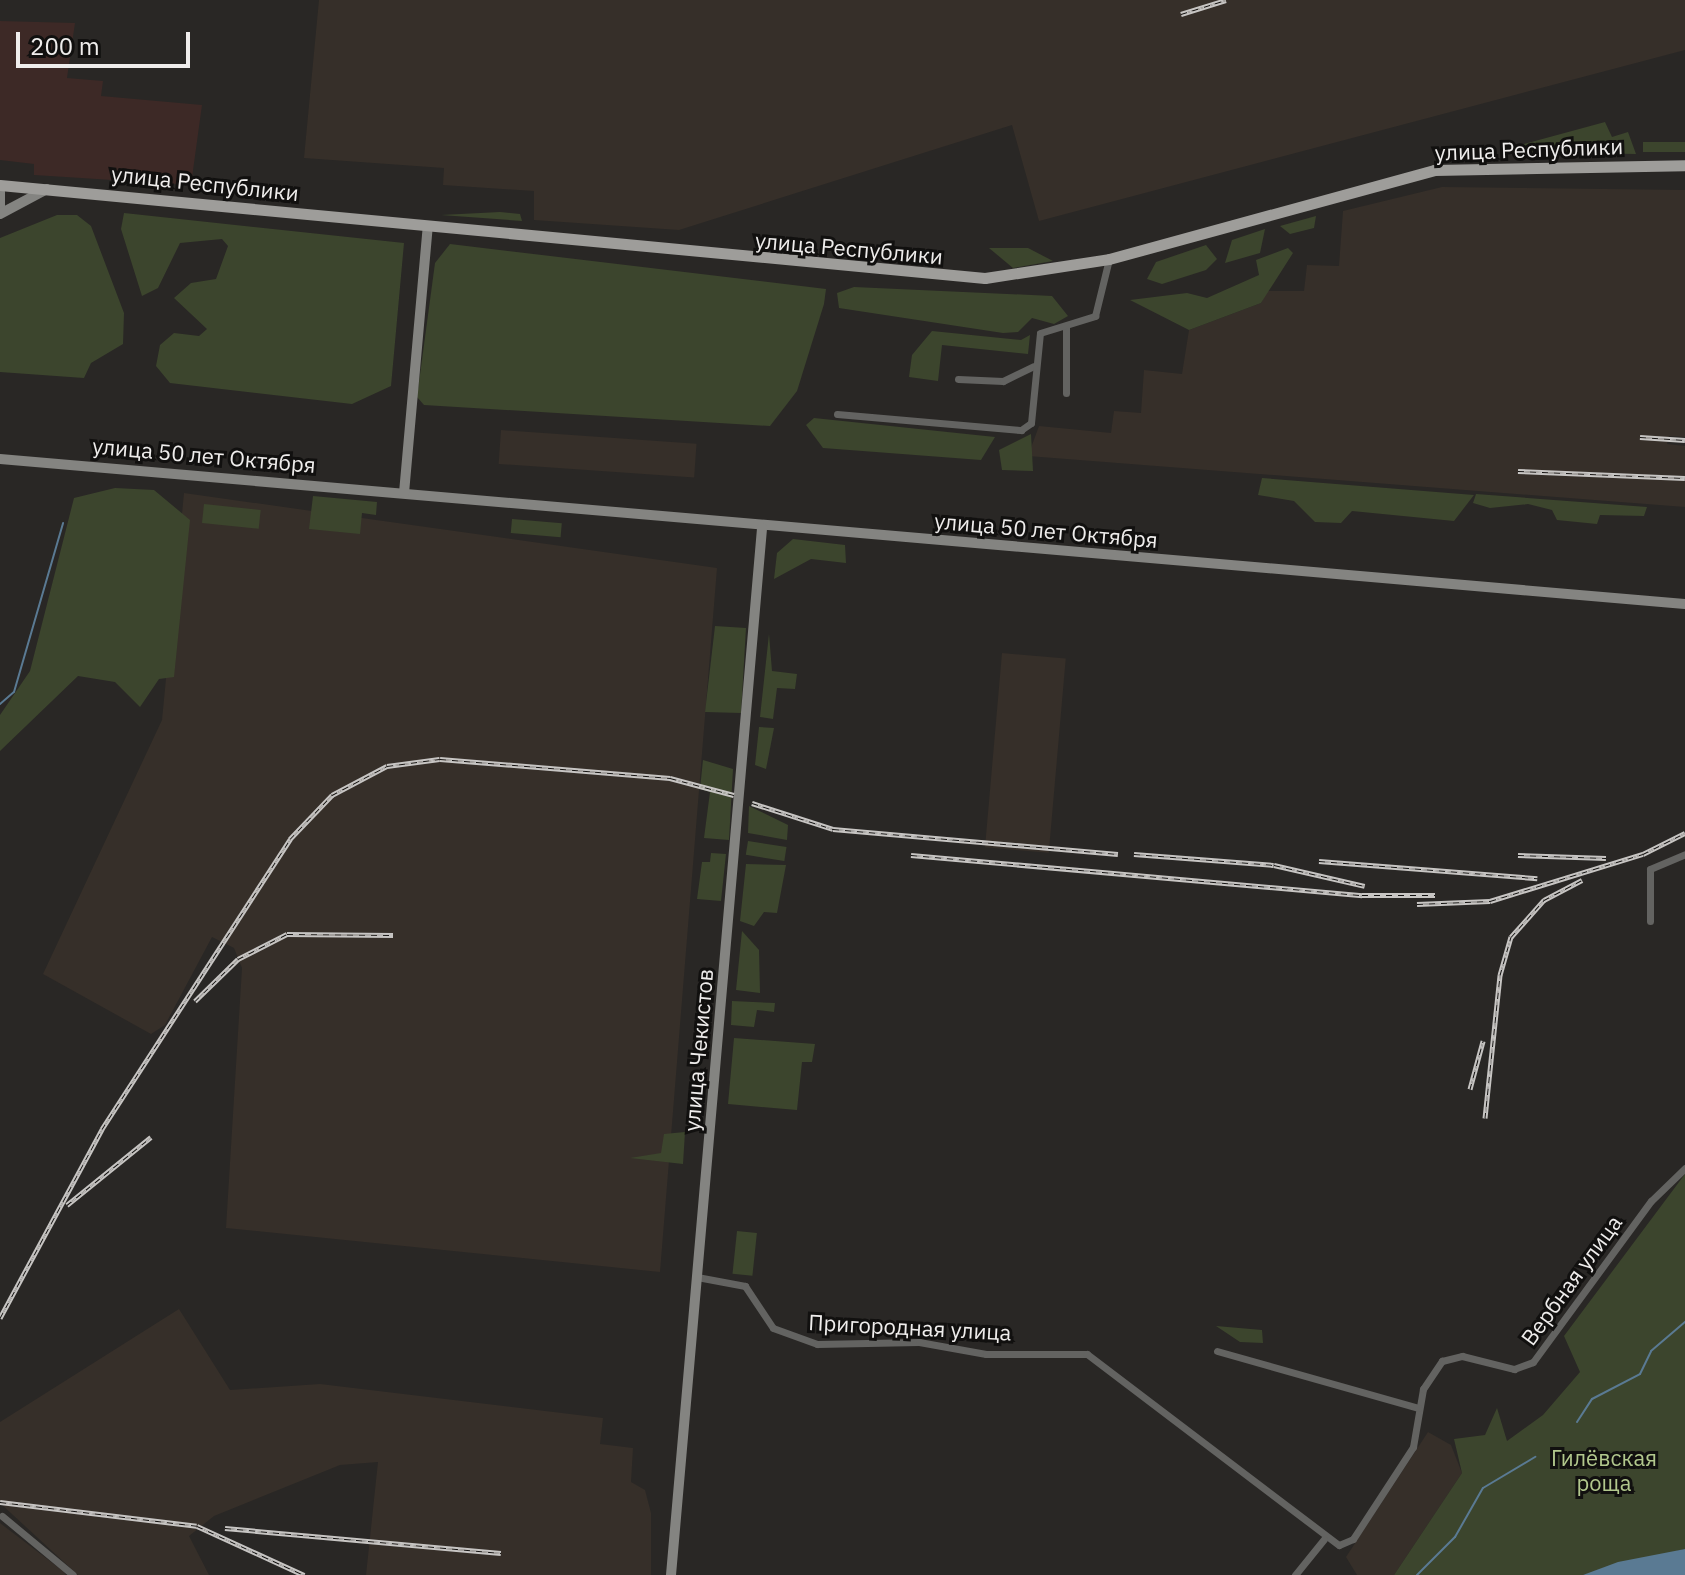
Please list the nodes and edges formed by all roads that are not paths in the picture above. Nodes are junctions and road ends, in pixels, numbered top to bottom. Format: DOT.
graph roads {
  1 [pos="1685,165"];
  2 [pos="0,185"];
  3 [pos="47,189"];
  4 [pos="0,192"];
  5 [pos="0,214"];
  6 [pos="428,226"];
  7 [pos="1109,259"];
  8 [pos="1066,327"];
  9 [pos="1034,366"];
  10 [pos="958,379"];
  11 [pos="1066,393"];
  12 [pos="837,414"];
  13 [pos="0,459"];
  14 [pos="404,493"];
  15 [pos="762,528"];
  16 [pos="1685,604"];
  17 [pos="1685,854"];
  18 [pos="1650,921"];
  19 [pos="1685,1168"];
  20 [pos="697,1277"];
  21 [pos="1217,1351"];
  22 [pos="1418,1408"];
  23 [pos="2,1516"];
  24 [pos="1324,1539"];
  25 [pos="73,1575"];
  26 [pos="671,1575"];
  27 [pos="1295,1575"];
  1 -- 7 [label="main road, улица Республики"];
  2 -- 3 [label="main road, улица Республики"];
  3 -- 5 [label="main road"];
  3 -- 6 [label="main road, улица Республики"];
  4 -- 5 [label="main road"];
  6 -- 7 [label="main road, улица Республики"];
  6 -- 14 [label="main road"];
  7 -- 8 [label="street"];
  8 -- 9 [label="street"];
  8 -- 11 [label="street"];
  9 -- 10 [label="street"];
  9 -- 12 [label="street"];
  13 -- 14 [label="main road, улица 50 лет Октября"];
  14 -- 15 [label="main road, улица 50 лет Октября"];
  15 -- 16 [label="main road, улица 50 лет Октября"];
  15 -- 20 [label="main road, улица Чекистов"];
  17 -- 18 [label="street"];
  19 -- 22 [label="street, Вербная улица"];
  20 -- 24 [label="street, Пригородная улица"];
  20 -- 26 [label="main road, улица Чекистов"];
  21 -- 22 [label="street"];
  22 -- 24 [label="street"];
  23 -- 25 [label="street"];
  24 -- 27 [label="street"];
}
